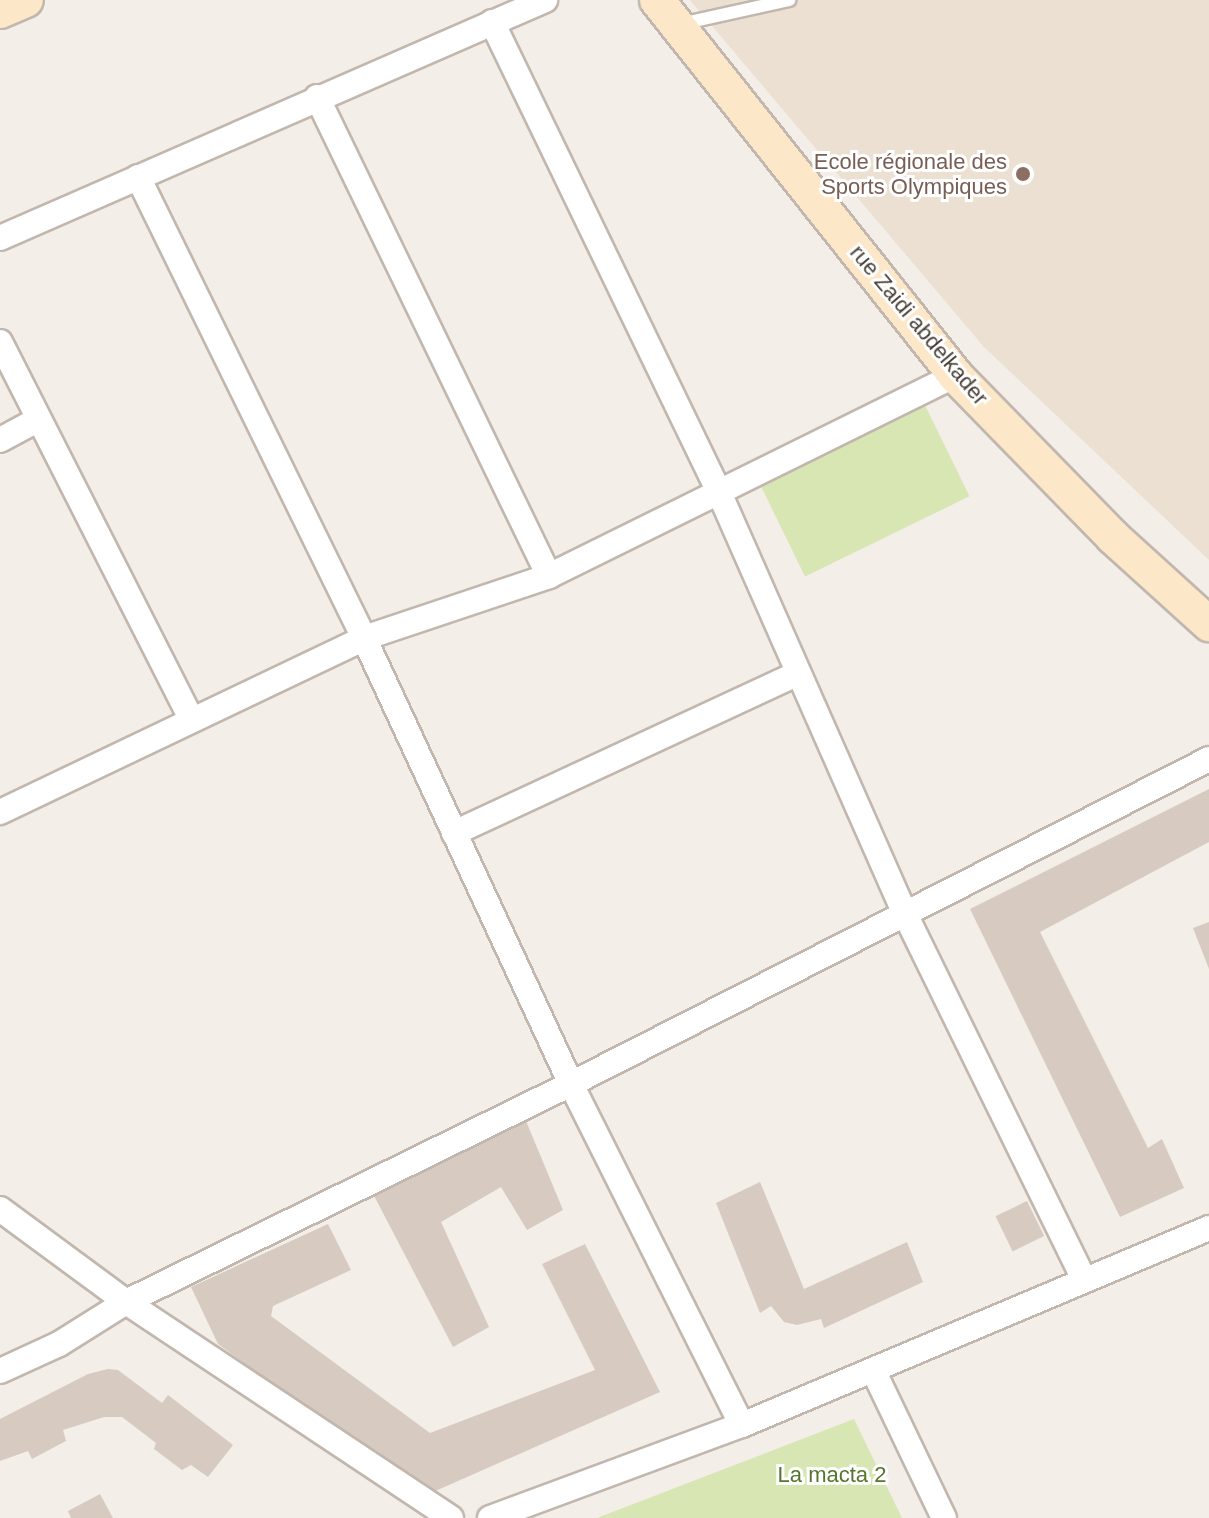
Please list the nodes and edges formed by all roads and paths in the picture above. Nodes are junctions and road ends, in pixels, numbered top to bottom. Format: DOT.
graph roads {
  1 [pos="26,0"];
  2 [pos="545,0"];
  3 [pos="789,0"];
  4 [pos="0,11"];
  5 [pos="667,12"];
  6 [pos="492,22"];
  7 [pos="317,97"];
  8 [pos="138,177"];
  9 [pos="0,238"];
  10 [pos="0,342"];
  11 [pos="955,375"];
  12 [pos="39,419"];
  13 [pos="0,440"];
  14 [pos="718,490"];
  15 [pos="549,576"];
  16 [pos="1209,624"];
  17 [pos="364,638"];
  18 [pos="798,673"];
  19 [pos="191,718"];
  20 [pos="1209,759"];
  21 [pos="0,812"];
  22 [pos="454,833"];
  23 [pos="906,916"];
  24 [pos="571,1084"];
  25 [pos="0,1209"];
  26 [pos="1209,1228"];
  27 [pos="1084,1280"];
  28 [pos="126,1302"];
  29 [pos="0,1371"];
  30 [pos="874,1372"];
  31 [pos="742,1425"];
  32 [pos="451,1518"];
  33 [pos="490,1518"];
  34 [pos="944,1518"];
  1 -- 4 [label="main road"];
  2 -- 6 [label="street"];
  3 -- 5 [label="lane"];
  5 -- 11 [label="main road, rue Zaidi abdelkader"];
  6 -- 7 [label="street"];
  6 -- 14 [label="street"];
  7 -- 8 [label="street"];
  7 -- 15 [label="street"];
  8 -- 9 [label="street"];
  8 -- 17 [label="street"];
  10 -- 12 [label="street"];
  11 -- 14 [label="street"];
  11 -- 16 [label="main road, rue Zaidi abdelkader"];
  12 -- 13 [label="street"];
  12 -- 19 [label="street"];
  14 -- 15 [label="street"];
  14 -- 18 [label="street"];
  15 -- 17 [label="street"];
  17 -- 19 [label="street"];
  17 -- 22 [label="street"];
  18 -- 22 [label="street"];
  18 -- 23 [label="street"];
  19 -- 21 [label="street"];
  20 -- 23 [label="street"];
  22 -- 24 [label="street"];
  23 -- 24 [label="street"];
  23 -- 27 [label="street"];
  24 -- 28 [label="street"];
  24 -- 31 [label="street"];
  25 -- 28 [label="street"];
  26 -- 27 [label="street"];
  27 -- 30 [label="street"];
  28 -- 29 [label="street"];
  28 -- 32 [label="street"];
  30 -- 31 [label="street"];
  30 -- 34 [label="street"];
  31 -- 33 [label="street"];
}
